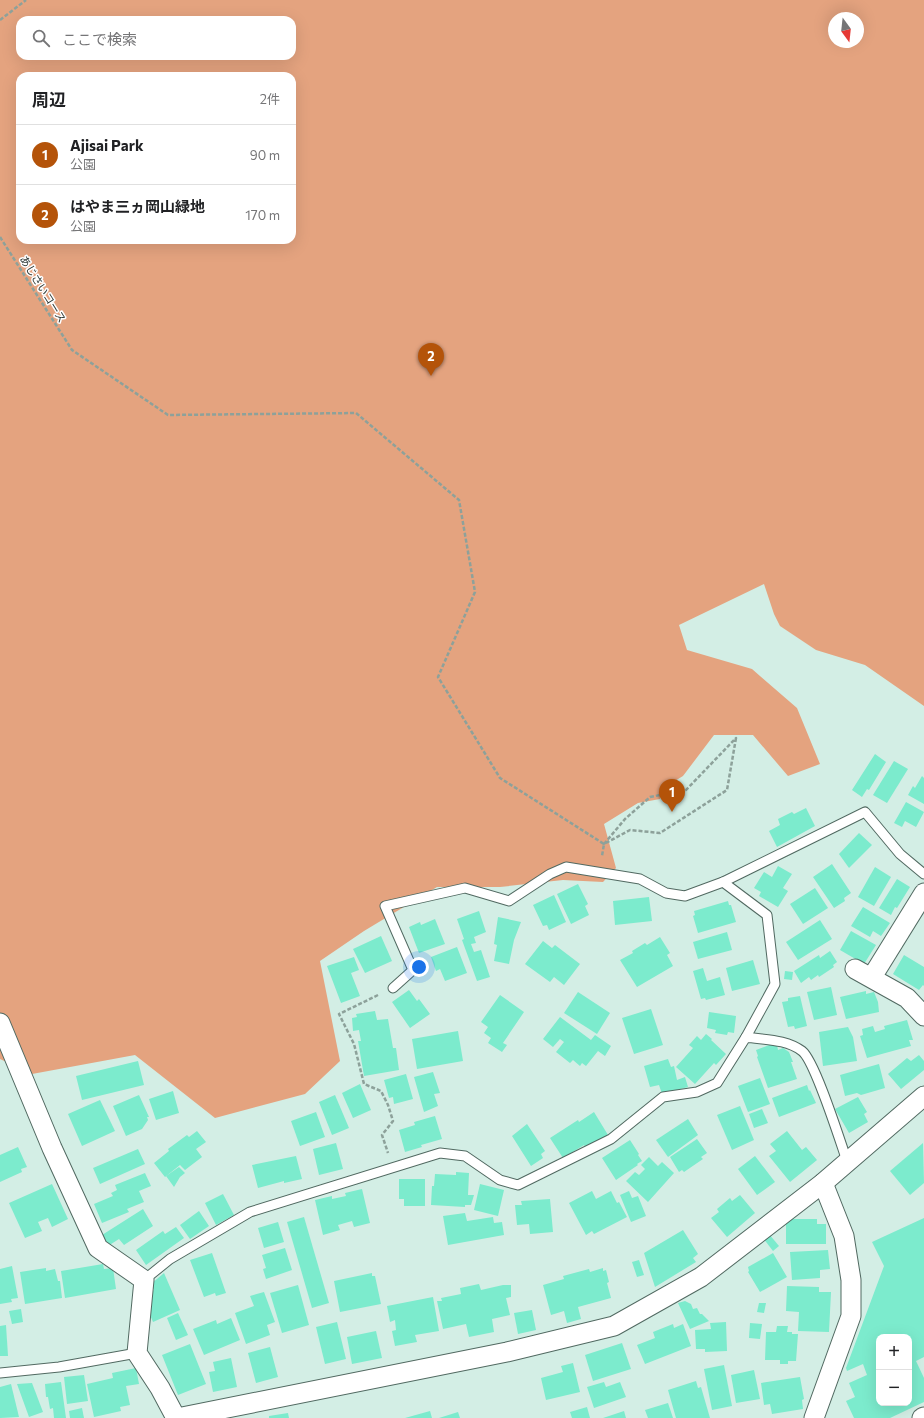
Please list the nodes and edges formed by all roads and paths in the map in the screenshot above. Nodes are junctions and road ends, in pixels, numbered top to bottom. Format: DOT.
graph roads {
  1 [pos="26,0"];
  2 [pos="0,20"];
  3 [pos="0,237"];
  4 [pos="604,844"];
  5 [pos="599,873"];
  6 [pos="924,874"];
  7 [pos="723,882"];
  8 [pos="924,893"];
  9 [pos="855,969"];
  10 [pos="872,977"];
  11 [pos="393,988"];
  12 [pos="924,1016"];
  13 [pos="0,1023"];
  14 [pos="746,1038"];
  15 [pos="924,1096"];
  16 [pos="847,1161"];
  17 [pos="393,1168"];
  18 [pos="823,1183"];
  19 [pos="144,1280"];
  20 [pos="137,1352"];
  21 [pos="0,1373"];
  22 [pos="176,1418"];
  23 [pos="814,1418"];
  1 -- 2 [label="path"];
  3 -- 4 [label="path, あじさいコース"];
  4 -- 4 [label="path"];
  4 -- 5 [label="path"];
  5 -- 7 [label="lane"];
  5 -- 11 [label="lane"];
  6 -- 7 [label="lane"];
  7 -- 14 [label="lane"];
  8 -- 10 [label="street"];
  9 -- 10 [label="street"];
  10 -- 12 [label="street"];
  11 -- 17 [label="path"];
  13 -- 19 [label="street"];
  14 -- 16 [label="lane"];
  14 -- 17 [label="lane"];
  15 -- 16 [label="street"];
  16 -- 18 [label="street"];
  17 -- 19 [label="lane"];
  18 -- 22 [label="street"];
  18 -- 23 [label="street"];
  19 -- 20 [label="street"];
  20 -- 21 [label="lane"];
  20 -- 22 [label="street"];
}
